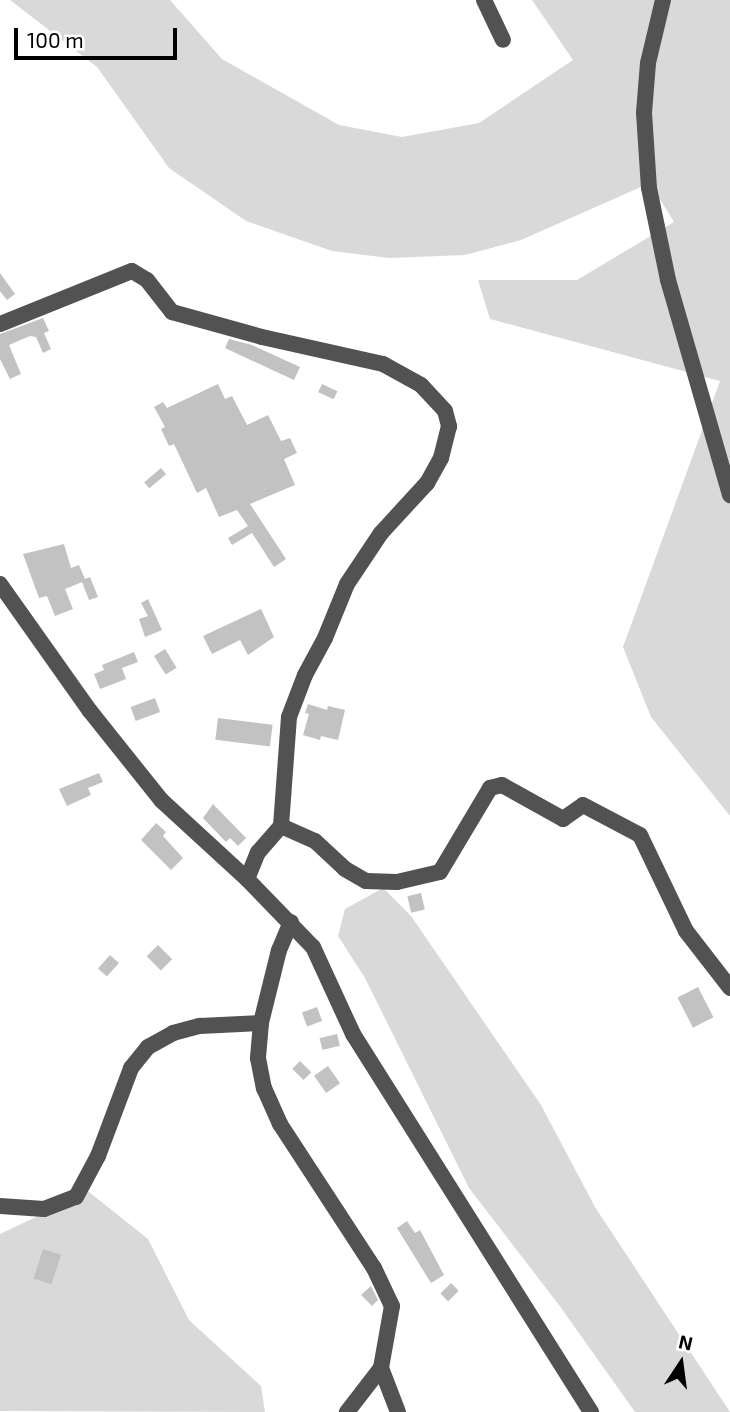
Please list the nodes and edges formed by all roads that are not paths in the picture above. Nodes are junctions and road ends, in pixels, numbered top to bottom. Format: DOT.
graph roads {
  1 [pos="484,0"];
  2 [pos="663,0"];
  3 [pos="503,40"];
  4 [pos="0,324"];
  5 [pos="730,495"];
  6 [pos="0,584"];
  7 [pos="281,826"];
  8 [pos="247,878"];
  9 [pos="291,922"];
  10 [pos="730,988"];
  11 [pos="261,1023"];
  12 [pos="0,1206"];
  13 [pos="381,1368"];
  14 [pos="347,1412"];
  15 [pos="398,1412"];
  16 [pos="591,1412"];
  1 -- 3 [label="street"];
  2 -- 5 [label="street"];
  4 -- 7 [label="street"];
  6 -- 8 [label="street"];
  7 -- 8 [label="street"];
  7 -- 10 [label="street"];
  8 -- 9 [label="street"];
  9 -- 11 [label="street"];
  9 -- 16 [label="street"];
  11 -- 12 [label="street"];
  11 -- 13 [label="street"];
  13 -- 14 [label="street"];
  13 -- 15 [label="street"];
}
